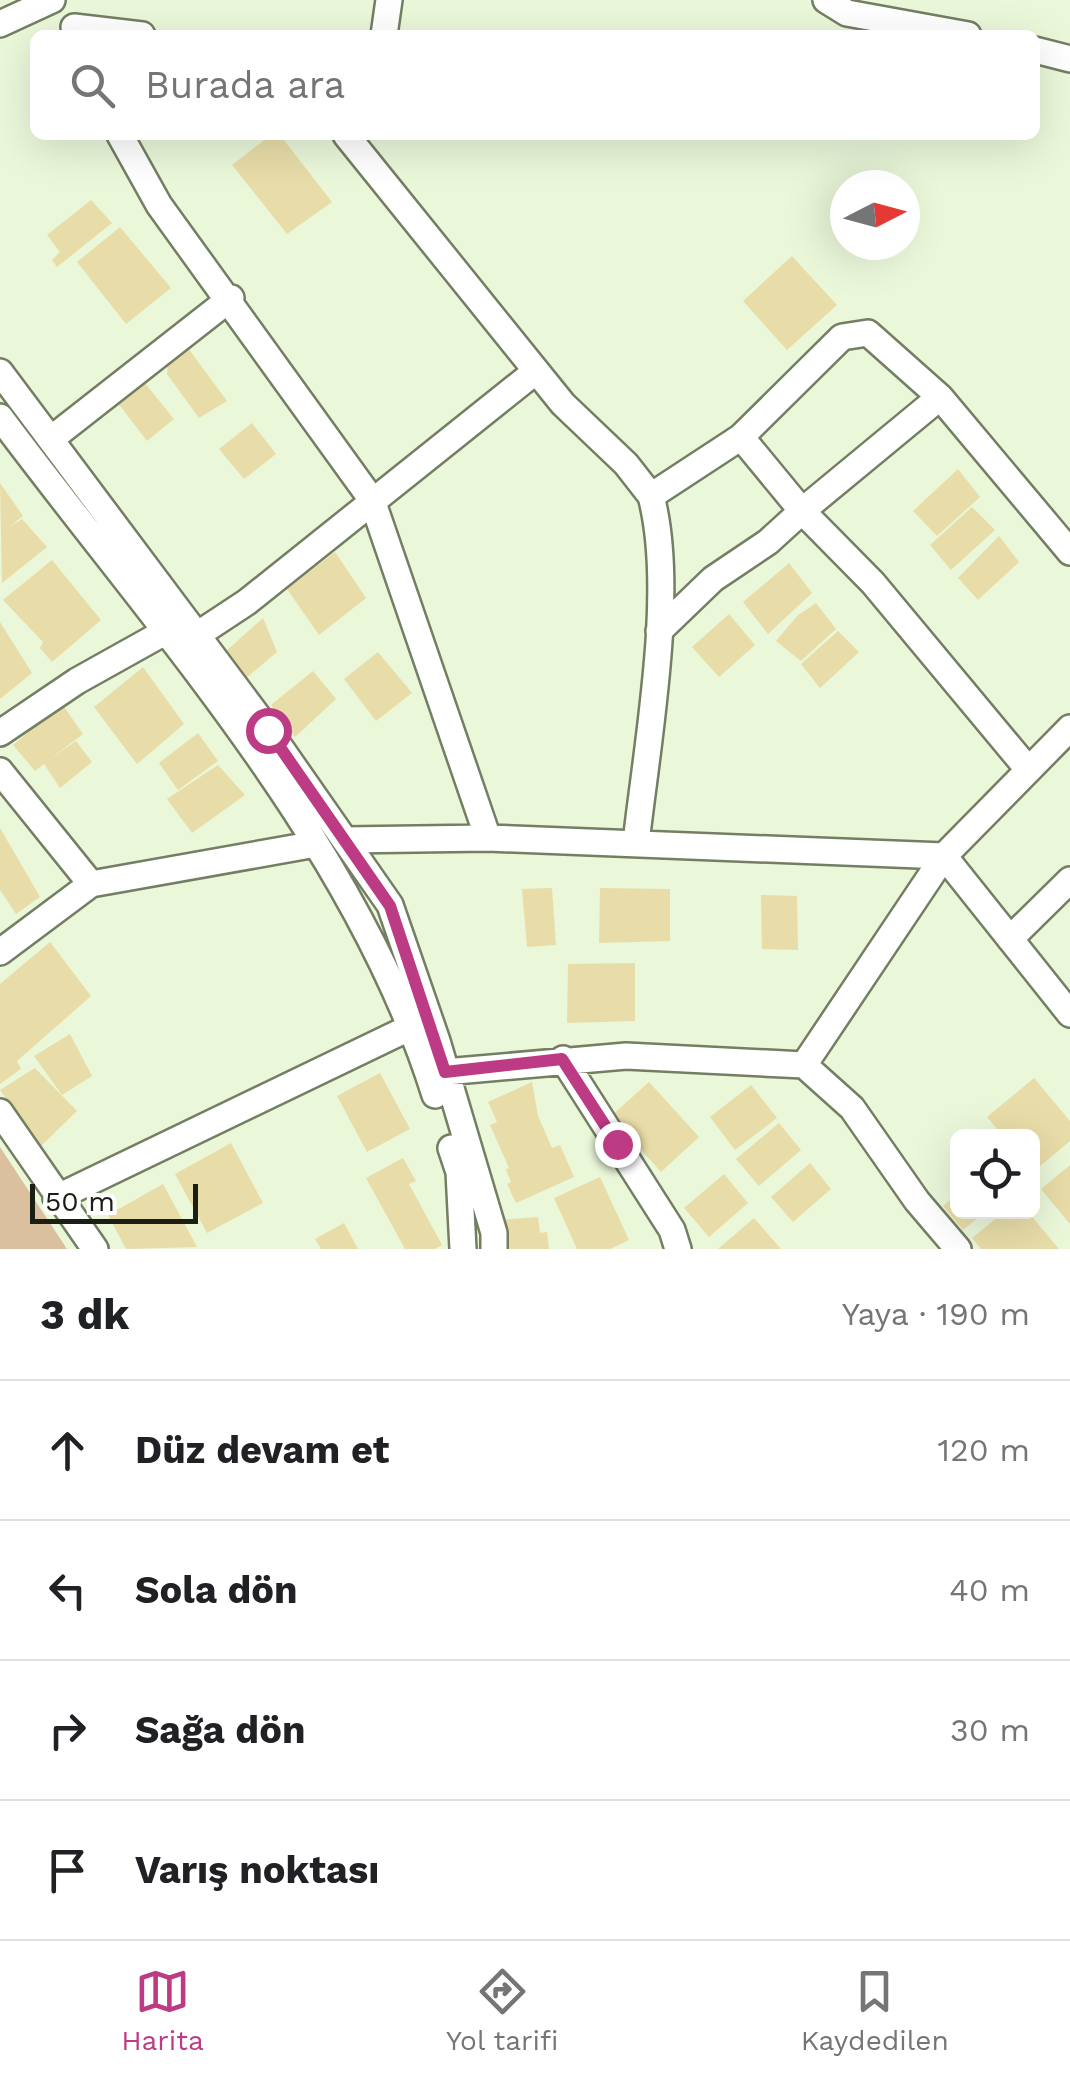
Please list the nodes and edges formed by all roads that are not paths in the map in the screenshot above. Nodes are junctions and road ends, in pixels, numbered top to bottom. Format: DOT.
graph roads {
  1 [pos="52,0"];
  2 [pos="62,0"];
  3 [pos="389,0"];
  4 [pos="826,0"];
  5 [pos="0,24"];
  6 [pos="75,30"];
  7 [pos="385,30"];
  8 [pos="939,30"];
  9 [pos="1040,51"];
  10 [pos="1070,59"];
  11 [pos="123,140"];
  12 [pos="368,146"];
  13 [pos="230,298"];
  14 [pos="536,371"];
  15 [pos="0,372"];
  16 [pos="940,397"];
  17 [pos="0,418"];
  18 [pos="741,437"];
  19 [pos="51,439"];
  20 [pos="9,449"];
  21 [pos="651,496"];
  22 [pos="372,500"];
  23 [pos="802,511"];
  24 [pos="1070,552"];
  25 [pos="659,631"];
  26 [pos="163,632"];
  27 [pos="198,635"];
  28 [pos="1070,728"];
  29 [pos="0,733"];
  30 [pos="1028,768"];
  31 [pos="0,770"];
  32 [pos="488,838"];
  33 [pos="345,840"];
  34 [pos="636,843"];
  35 [pos="316,844"];
  36 [pos="944,856"];
  37 [pos="1070,880"];
  38 [pos="92,884"];
  39 [pos="1010,939"];
  40 [pos="0,952"];
  41 [pos="1070,1014"];
  42 [pos="411,1027"];
  43 [pos="562,1059"];
  44 [pos="804,1065"];
  45 [pos="445,1072"];
  46 [pos="0,1112"];
  47 [pos="56,1198"];
  48 [pos="95,1249"];
  49 [pos="463,1249"];
  50 [pos="494,1249"];
  51 [pos="678,1249"];
  52 [pos="958,1249"];
  1 -- 5 [label="street"];
  2 -- 6 [label="street"];
  3 -- 7 [label="street"];
  4 -- 8 [label="street"];
  9 -- 10 [label="street"];
  11 -- 13 [label="street"];
  12 -- 14 [label="street"];
  13 -- 19 [label="street"];
  13 -- 22 [label="street"];
  14 -- 21 [label="street"];
  14 -- 22 [label="street"];
  15 -- 19 [label="street"];
  16 -- 18 [label="street"];
  16 -- 23 [label="street"];
  16 -- 24 [label="street"];
  17 -- 20 [label="street"];
  18 -- 21 [label="street"];
  18 -- 23 [label="street"];
  19 -- 27 [label="street"];
  20 -- 26 [label="street"];
  21 -- 25 [label="street"];
  22 -- 27 [label="street"];
  22 -- 32 [label="street"];
  23 -- 25 [label="street"];
  23 -- 30 [label="street"];
  25 -- 34 [label="street"];
  26 -- 29 [label="street"];
  26 -- 35 [label="street"];
  27 -- 33 [label="street"];
  28 -- 30 [label="street"];
  30 -- 36 [label="street"];
  31 -- 38 [label="street"];
  32 -- 33 [label="street"];
  32 -- 34 [label="street"];
  33 -- 45 [label="street"];
  34 -- 36 [label="street"];
  35 -- 38 [label="street"];
  35 -- 42 [label="street"];
  36 -- 39 [label="street"];
  36 -- 44 [label="street"];
  37 -- 39 [label="street"];
  38 -- 40 [label="street"];
  39 -- 41 [label="street"];
  42 -- 47 [label="street"];
  42 -- 49 [label="street"];
  43 -- 44 [label="street"];
  43 -- 45 [label="street"];
  43 -- 51 [label="street"];
  44 -- 52 [label="street"];
  45 -- 50 [label="street"];
  46 -- 47 [label="street"];
  47 -- 48 [label="street"];
}
